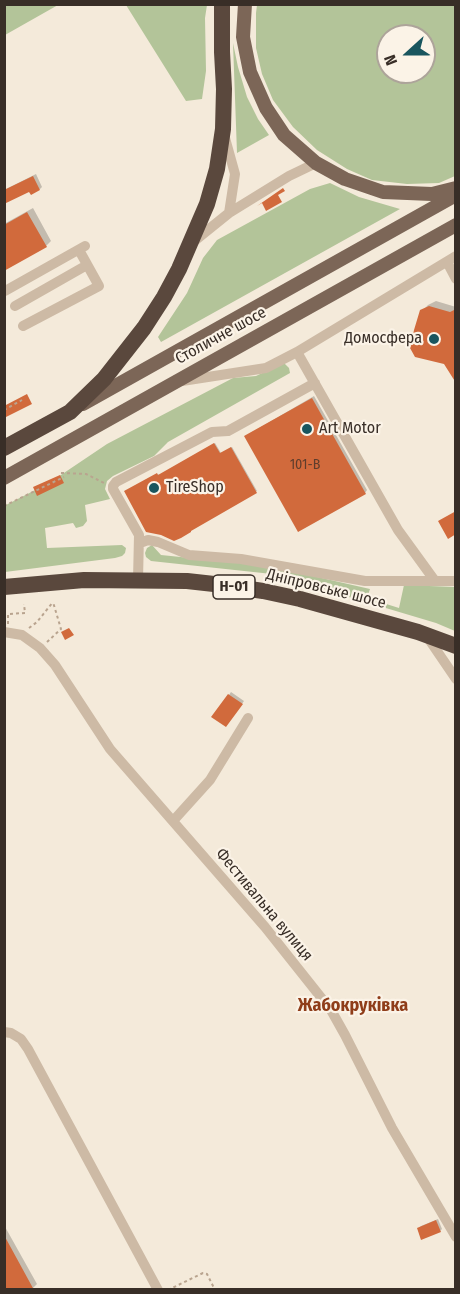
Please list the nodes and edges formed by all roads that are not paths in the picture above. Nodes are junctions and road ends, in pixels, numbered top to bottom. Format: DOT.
graph roads {
  1 [pos="222,4"];
  2 [pos="245,4"];
  3 [pos="223,129"];
  4 [pos="316,163"];
  5 [pos="456,188"];
  6 [pos="456,195"];
  7 [pos="229,213"];
  8 [pos="456,225"];
  9 [pos="190,244"];
  10 [pos="451,259"];
  11 [pos="87,265"];
  12 [pos="456,279"];
  13 [pos="5,291"];
  14 [pos="15,306"];
  15 [pos="23,326"];
  16 [pos="297,352"];
  17 [pos="176,382"];
  18 [pos="315,383"];
  19 [pos="70,412"];
  20 [pos="4,448"];
  21 [pos="4,478"];
  22 [pos="140,543"];
  23 [pos="138,580"];
  24 [pos="435,581"];
  25 [pos="456,581"];
  26 [pos="4,587"];
  27 [pos="4,633"];
  28 [pos="426,635"];
  29 [pos="456,646"];
  30 [pos="456,679"];
  31 [pos="248,718"];
  32 [pos="172,821"];
  33 [pos="4,1032"];
  34 [pos="456,1237"];
  35 [pos="158,1290"];
  1 -- 3 [label="highway"];
  2 -- 4 [label="main road"];
  3 -- 7 [label="street"];
  3 -- 9 [label="highway"];
  4 -- 5 [label="main road"];
  4 -- 7 [label="street"];
  6 -- 19 [label="main road, Столичне шосе"];
  7 -- 9 [label="street"];
  8 -- 17 [label="main road, Столичне шосе"];
  9 -- 19 [label="highway"];
  10 -- 12 [label="street"];
  10 -- 16 [label="street"];
  11 -- 13 [label="street"];
  11 -- 14 [label="street"];
  11 -- 15 [label="street"];
  16 -- 17 [label="street"];
  16 -- 18 [label="street"];
  17 -- 21 [label="main road, Столичне шосе"];
  18 -- 22 [label="street"];
  18 -- 24 [label="street"];
  19 -- 20 [label="highway, Столичне шосе"];
  22 -- 23 [label="street"];
  22 -- 24 [label="street"];
  23 -- 26 [label="highway, Дніпровське шосе / Н-01"];
  23 -- 28 [label="highway, Дніпровське шосе / Н-01"];
  24 -- 25 [label="street"];
  27 -- 32 [label="street, Фестивальна вулиця"];
  28 -- 29 [label="highway, Дніпровське шосе / Н-01"];
  28 -- 30 [label="street"];
  31 -- 32 [label="street"];
  32 -- 34 [label="street, Фестивальна вулиця"];
  33 -- 35 [label="street"];
}
